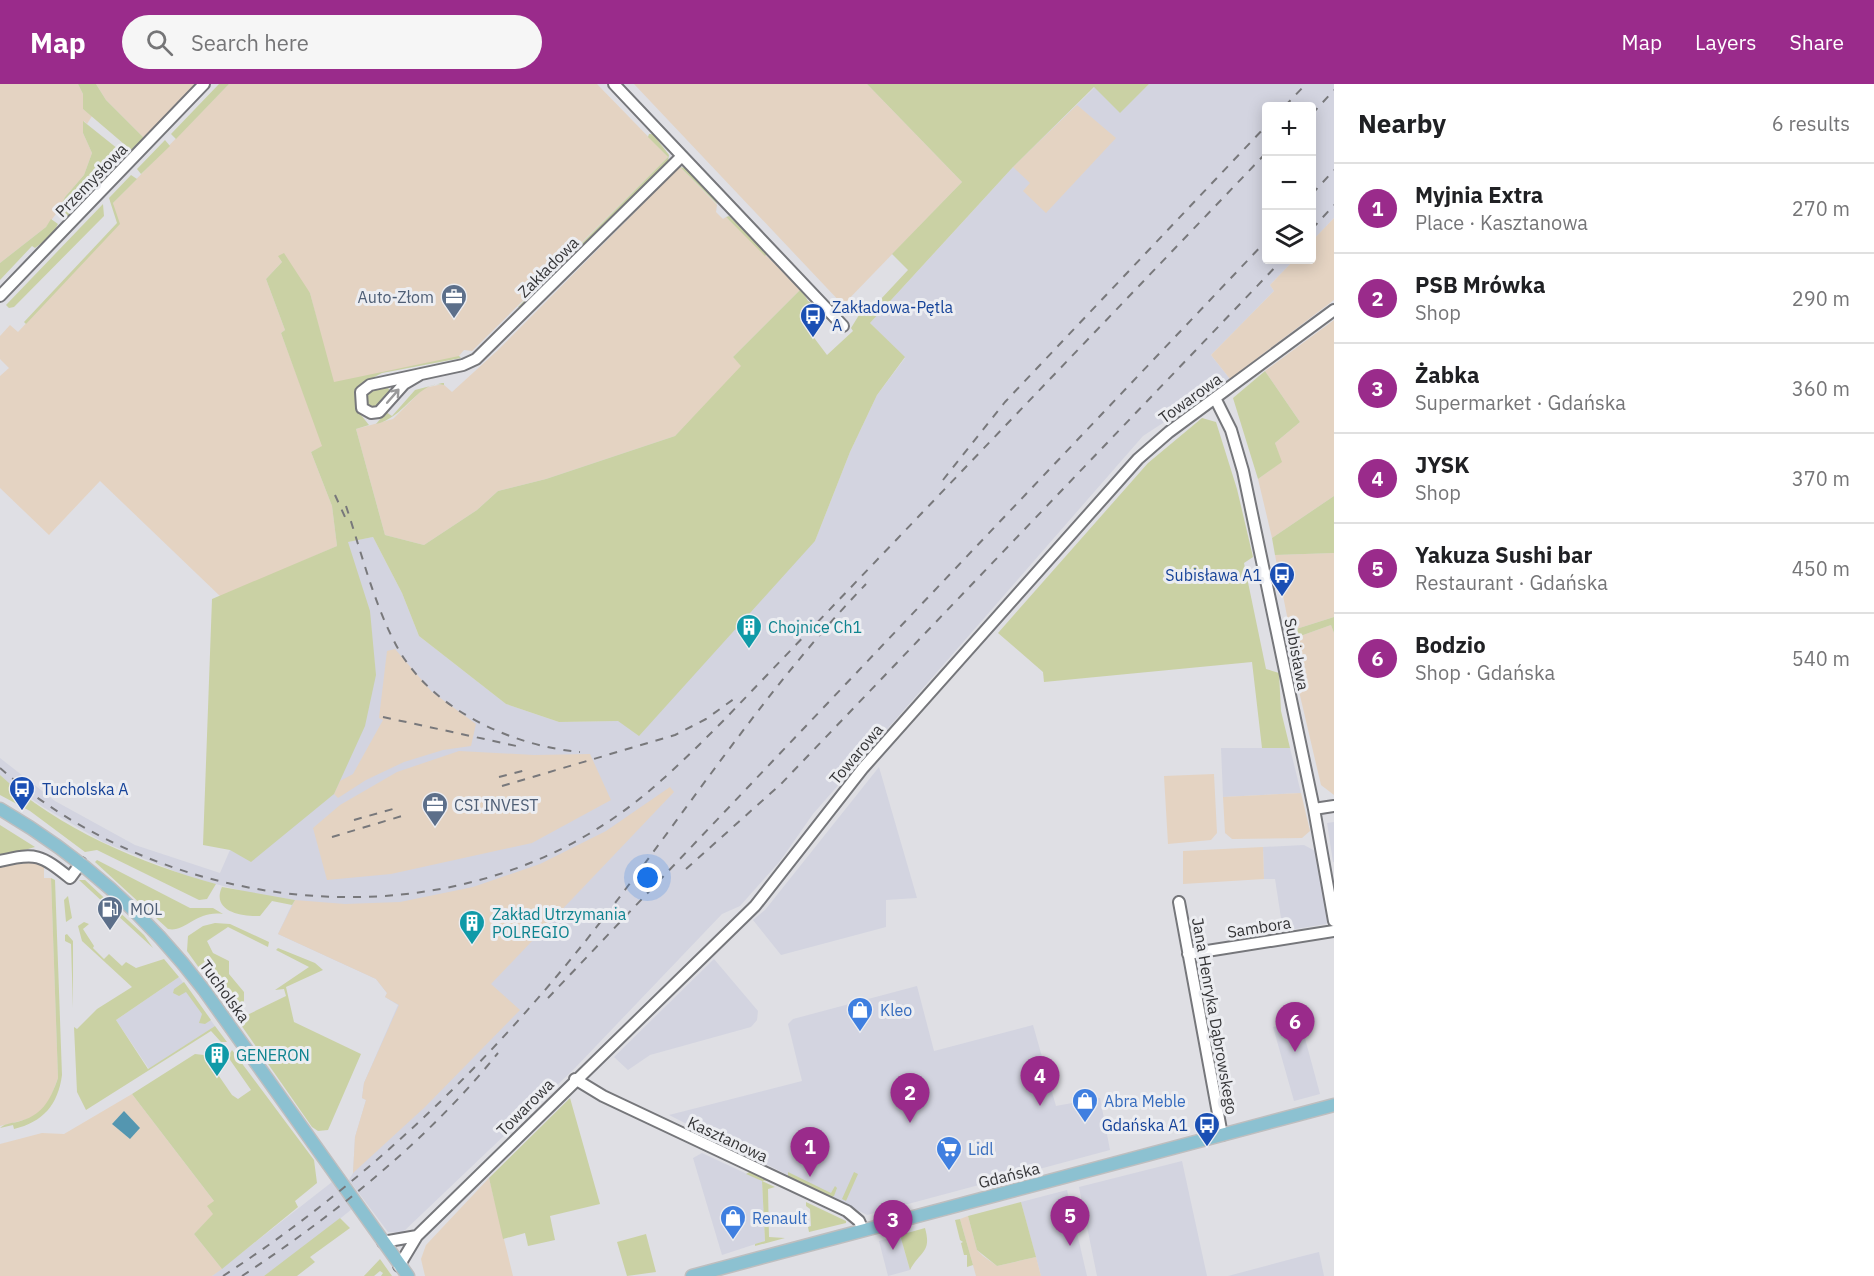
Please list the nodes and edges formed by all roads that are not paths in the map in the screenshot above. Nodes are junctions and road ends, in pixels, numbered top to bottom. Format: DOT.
graph roads {
  1 [pos="204,84"];
  2 [pos="614,84"];
  3 [pos="682,156"];
  4 [pos="0,296"];
  5 [pos="1334,310"];
  6 [pos="843,326"];
  7 [pos="421,374"];
  8 [pos="1215,398"];
  9 [pos="1334,806"];
  10 [pos="0,809"];
  11 [pos="1314,809"];
  12 [pos="0,861"];
  13 [pos="81,863"];
  14 [pos="1179,902"];
  15 [pos="1334,921"];
  16 [pos="1334,931"];
  17 [pos="1188,954"];
  18 [pos="575,1079"];
  19 [pos="1334,1105"];
  20 [pos="1222,1135"];
  21 [pos="863,1230"];
  22 [pos="417,1236"];
  23 [pos="383,1242"];
  24 [pos="400,1271"];
  25 [pos="408,1276"];
  26 [pos="692,1276"];
  1 -- 4 [label="street, Przemysłowa"];
  2 -- 3 [label="street"];
  3 -- 6 [label="street"];
  3 -- 7 [label="street, Zakładowa"];
  5 -- 8 [label="street, Towarowa"];
  7 -- 7 [label="street, Zakładowa, one-way"];
  8 -- 11 [label="street, Subisława"];
  8 -- 18 [label="street, Towarowa"];
  9 -- 11 [label="street"];
  10 -- 13 [label="main road, Tucholska"];
  11 -- 15 [label="street, Subisława"];
  12 -- 13 [label="street"];
  13 -- 23 [label="main road, Tucholska"];
  14 -- 17 [label="street, Jana Henryka Dąbrowskego"];
  16 -- 17 [label="street, Sambora"];
  17 -- 20 [label="street, Jana Henryka Dąbrowskego"];
  18 -- 21 [label="street, Kasztanowa"];
  18 -- 22 [label="street, Towarowa"];
  19 -- 20 [label="main road, Gdańska"];
  20 -- 21 [label="main road, Gdańska"];
  21 -- 26 [label="main road, Gdańska"];
  22 -- 23 [label="street"];
  22 -- 24 [label="street, Towarowa"];
  23 -- 24 [label="main road, Tucholska"];
  24 -- 25 [label="main road, Tucholska"];
}
